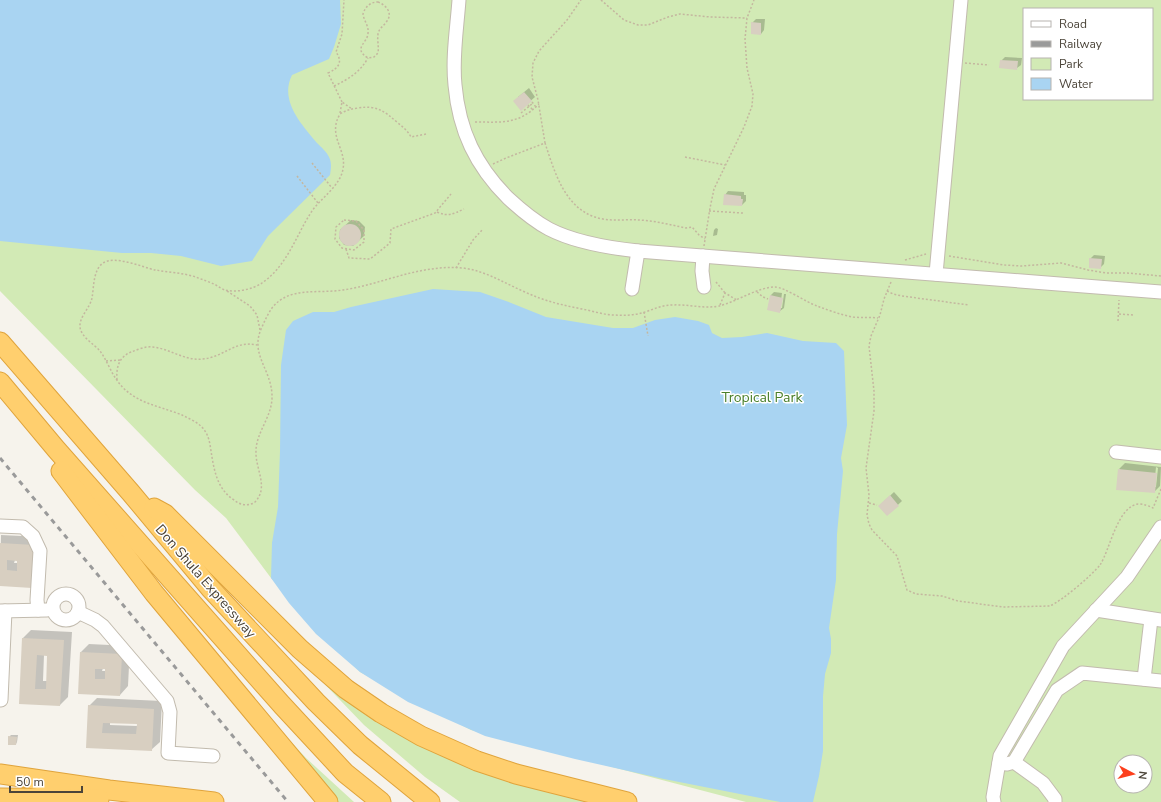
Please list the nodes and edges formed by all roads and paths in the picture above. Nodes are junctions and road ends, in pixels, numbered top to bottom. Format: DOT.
graph roads {
  1 [pos="344,0"];
  2 [pos="368,0"];
  3 [pos="459,0"];
  4 [pos="581,0"];
  5 [pos="601,0"];
  6 [pos="754,0"];
  7 [pos="961,0"];
  8 [pos="368,5"];
  9 [pos="747,18"];
  10 [pos="368,58"];
  11 [pos="969,64"];
  12 [pos="989,65"];
  13 [pos="334,86"];
  14 [pos="342,102"];
  15 [pos="539,104"];
  16 [pos="529,106"];
  17 [pos="536,107"];
  18 [pos="352,109"];
  19 [pos="533,110"];
  20 [pos="521,113"];
  21 [pos="340,114"];
  22 [pos="472,122"];
  23 [pos="426,134"];
  24 [pos="546,143"];
  25 [pos="685,157"];
  26 [pos="312,163"];
  27 [pos="725,165"];
  28 [pos="490,166"];
  29 [pos="297,176"];
  30 [pos="332,188"];
  31 [pos="451,194"];
  32 [pos="318,203"];
  33 [pos="464,209"];
  34 [pos="709,211"];
  35 [pos="437,212"];
  36 [pos="743,213"];
  37 [pos="482,230"];
  38 [pos="705,239"];
  39 [pos="346,249"];
  40 [pos="638,251"];
  41 [pos="930,254"];
  42 [pos="944,255"];
  43 [pos="703,256"];
  44 [pos="904,261"];
  45 [pos="456,268"];
  46 [pos="936,274"];
  47 [pos="1161,276"];
  48 [pos="891,281"];
  49 [pos="716,282"];
  50 [pos="704,287"];
  51 [pos="632,289"];
  52 [pos="225,290"];
  53 [pos="887,291"];
  54 [pos="757,292"];
  55 [pos="1161,292"];
  56 [pos="724,293"];
  57 [pos="1119,298"];
  58 [pos="768,299"];
  59 [pos="737,300"];
  60 [pos="720,305"];
  61 [pos="969,305"];
  62 [pos="644,312"];
  63 [pos="1118,314"];
  64 [pos="1133,316"];
  65 [pos="878,318"];
  66 [pos="1118,321"];
  67 [pos="260,330"];
  68 [pos="648,336"];
  69 [pos="0,342"];
  70 [pos="257,345"];
  71 [pos="120,360"];
  72 [pos="106,361"];
  73 [pos="117,380"];
  74 [pos="0,382"];
  75 [pos="56,448"];
  76 [pos="1116,452"];
  77 [pos="1161,457"];
  78 [pos="1161,489"];
  79 [pos="131,493"];
  80 [pos="869,503"];
  81 [pos="877,505"];
  82 [pos="0,526"];
  83 [pos="1161,527"];
  84 [pos="53,609"];
  85 [pos="38,610"];
  86 [pos="1096,610"];
  87 [pos="2,611"];
  88 [pos="78,612"];
  89 [pos="1156,620"];
  90 [pos="1144,679"];
  91 [pos="1161,681"];
  92 [pos="1,700"];
  93 [pos="214,756"];
  94 [pos="1014,762"];
  95 [pos="999,763"];
  96 [pos="0,774"];
  97 [pos="150,796"];
  98 [pos="0,798"];
  99 [pos="214,802"];
  100 [pos="328,802"];
  101 [pos="381,802"];
  102 [pos="430,802"];
  103 [pos="627,802"];
  104 [pos="994,802"];
  105 [pos="1055,802"];
  1 -- 13 [label="path"];
  2 -- 8 [label="path"];
  3 -- 40 [label="street"];
  4 -- 15 [label="path"];
  5 -- 9 [label="path"];
  6 -- 9 [label="path"];
  7 -- 46 [label="street"];
  8 -- 10 [label="path"];
  8 -- 10 [label="path"];
  9 -- 27 [label="path"];
  10 -- 13 [label="path"];
  11 -- 12 [label="path"];
  13 -- 14 [label="path"];
  14 -- 18 [label="path"];
  14 -- 21 [label="path"];
  15 -- 17 [label="path"];
  15 -- 24 [label="path"];
  16 -- 17 [label="path"];
  16 -- 19 [label="path"];
  16 -- 20 [label="path"];
  17 -- 19 [label="path"];
  18 -- 21 [label="path"];
  18 -- 23 [label="path"];
  19 -- 22 [label="path"];
  21 -- 30 [label="path"];
  24 -- 28 [label="path"];
  24 -- 38 [label="path"];
  25 -- 27 [label="path"];
  26 -- 30 [label="path"];
  27 -- 34 [label="path"];
  29 -- 32 [label="path"];
  30 -- 32 [label="path"];
  31 -- 35 [label="path"];
  32 -- 52 [label="path"];
  33 -- 35 [label="path"];
  34 -- 36 [label="path"];
  34 -- 38 [label="path"];
  35 -- 39 [label="path"];
  37 -- 45 [label="path"];
  38 -- 43 [label="path"];
  39 -- 39 [label="path"];
  40 -- 43 [label="street"];
  40 -- 51 [label="street"];
  41 -- 44 [label="path"];
  42 -- 47 [label="path"];
  43 -- 46 [label="street"];
  43 -- 50 [label="street"];
  45 -- 62 [label="path"];
  45 -- 67 [label="path"];
  46 -- 55 [label="street"];
  48 -- 53 [label="path"];
  49 -- 56 [label="path"];
  52 -- 67 [label="path"];
  52 -- 72 [label="path"];
  53 -- 61 [label="path"];
  53 -- 65 [label="path"];
  54 -- 58 [label="path"];
  54 -- 59 [label="path"];
  54 -- 65 [label="path"];
  56 -- 59 [label="path"];
  56 -- 60 [label="path"];
  57 -- 63 [label="path"];
  59 -- 60 [label="path"];
  60 -- 62 [label="path"];
  62 -- 68 [label="path"];
  63 -- 64 [label="path"];
  63 -- 66 [label="path"];
  65 -- 80 [label="path"];
  67 -- 70 [label="path"];
  69 -- 79 [label="highway, Don Shula Expressway"];
  70 -- 71 [label="path"];
  70 -- 73 [label="path"];
  71 -- 72 [label="path"];
  71 -- 73 [label="path"];
  72 -- 73 [label="path"];
  74 -- 75 [label="highway, Don Shula Expressway"];
  75 -- 100 [label="highway"];
  75 -- 101 [label="highway, Don Shula Expressway"];
  76 -- 77 [label="street"];
  78 -- 80 [label="path"];
  79 -- 102 [label="highway, Don Shula Expressway"];
  79 -- 103 [label="highway"];
  80 -- 81 [label="path"];
  82 -- 85 [label="street"];
  83 -- 86 [label="street"];
  84 -- 85 [label="street"];
  84 -- 88 [label="street"];
  84 -- 88 [label="street"];
  85 -- 87 [label="street"];
  86 -- 89 [label="street"];
  86 -- 95 [label="street"];
  87 -- 92 [label="street"];
  88 -- 93 [label="street"];
  89 -- 90 [label="street"];
  90 -- 91 [label="street"];
  90 -- 94 [label="street"];
  94 -- 95 [label="street"];
  94 -- 105 [label="street"];
  95 -- 104 [label="street"];
  96 -- 97 [label="highway"];
  97 -- 98 [label="highway"];
  97 -- 99 [label="highway"];
}
